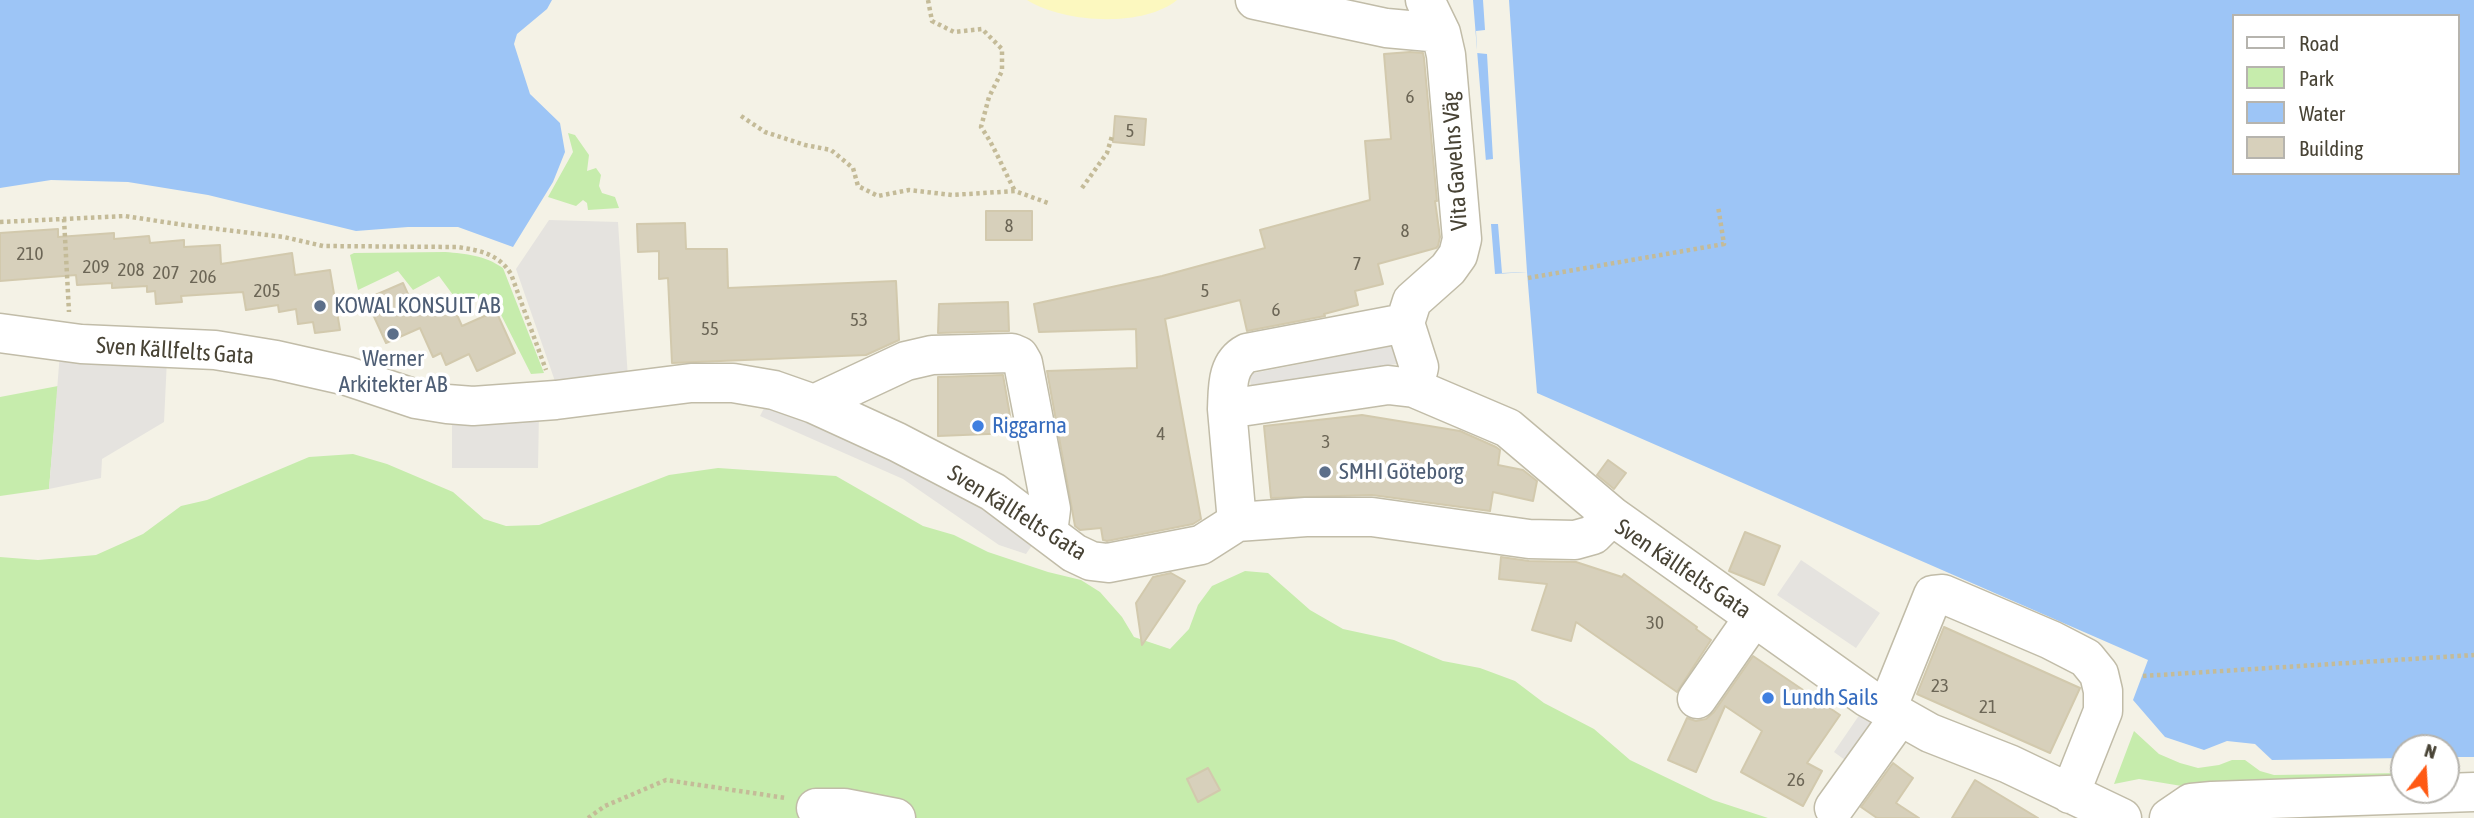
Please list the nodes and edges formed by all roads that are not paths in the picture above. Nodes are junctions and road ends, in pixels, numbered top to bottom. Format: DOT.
graph roads {
  1 [pos="1255,0"];
  2 [pos="1433,16"];
  3 [pos="1405,323"];
  4 [pos="4,337"];
  5 [pos="1414,388"];
  6 [pos="814,404"];
  7 [pos="1227,409"];
  8 [pos="1612,516"];
  9 [pos="1237,522"];
  10 [pos="1048,533"];
  11 [pos="1754,617"];
  12 [pos="1697,699"];
  13 [pos="1893,712"];
  14 [pos="2474,792"];
  15 [pos="2070,794"];
  16 [pos="817,807"];
  17 [pos="1834,808"];
  18 [pos="896,818"];
  19 [pos="2122,818"];
  20 [pos="2169,818"];
  1 -- 2 [label="street"];
  2 -- 3 [label="street, Vita Gavelns Väg"];
  3 -- 5 [label="street"];
  3 -- 7 [label="street"];
  4 -- 6 [label="street, Sven Källfelts Gata"];
  5 -- 7 [label="street"];
  5 -- 8 [label="street"];
  6 -- 10 [label="street, Sven Källfelts Gata"];
  6 -- 10 [label="street"];
  7 -- 9 [label="street"];
  8 -- 9 [label="street, Sven Källfelts Gata"];
  8 -- 11 [label="street, Sven Källfelts Gata"];
  9 -- 10 [label="street, Sven Källfelts Gata"];
  11 -- 12 [label="street"];
  11 -- 13 [label="street, Sven Källfelts Gata"];
  13 -- 15 [label="street, Sven Källfelts Gata"];
  13 -- 15 [label="street"];
  13 -- 17 [label="street"];
  14 -- 20 [label="street"];
  15 -- 19 [label="street, Sven Källfelts Gata"];
  16 -- 18 [label="street"];
}
